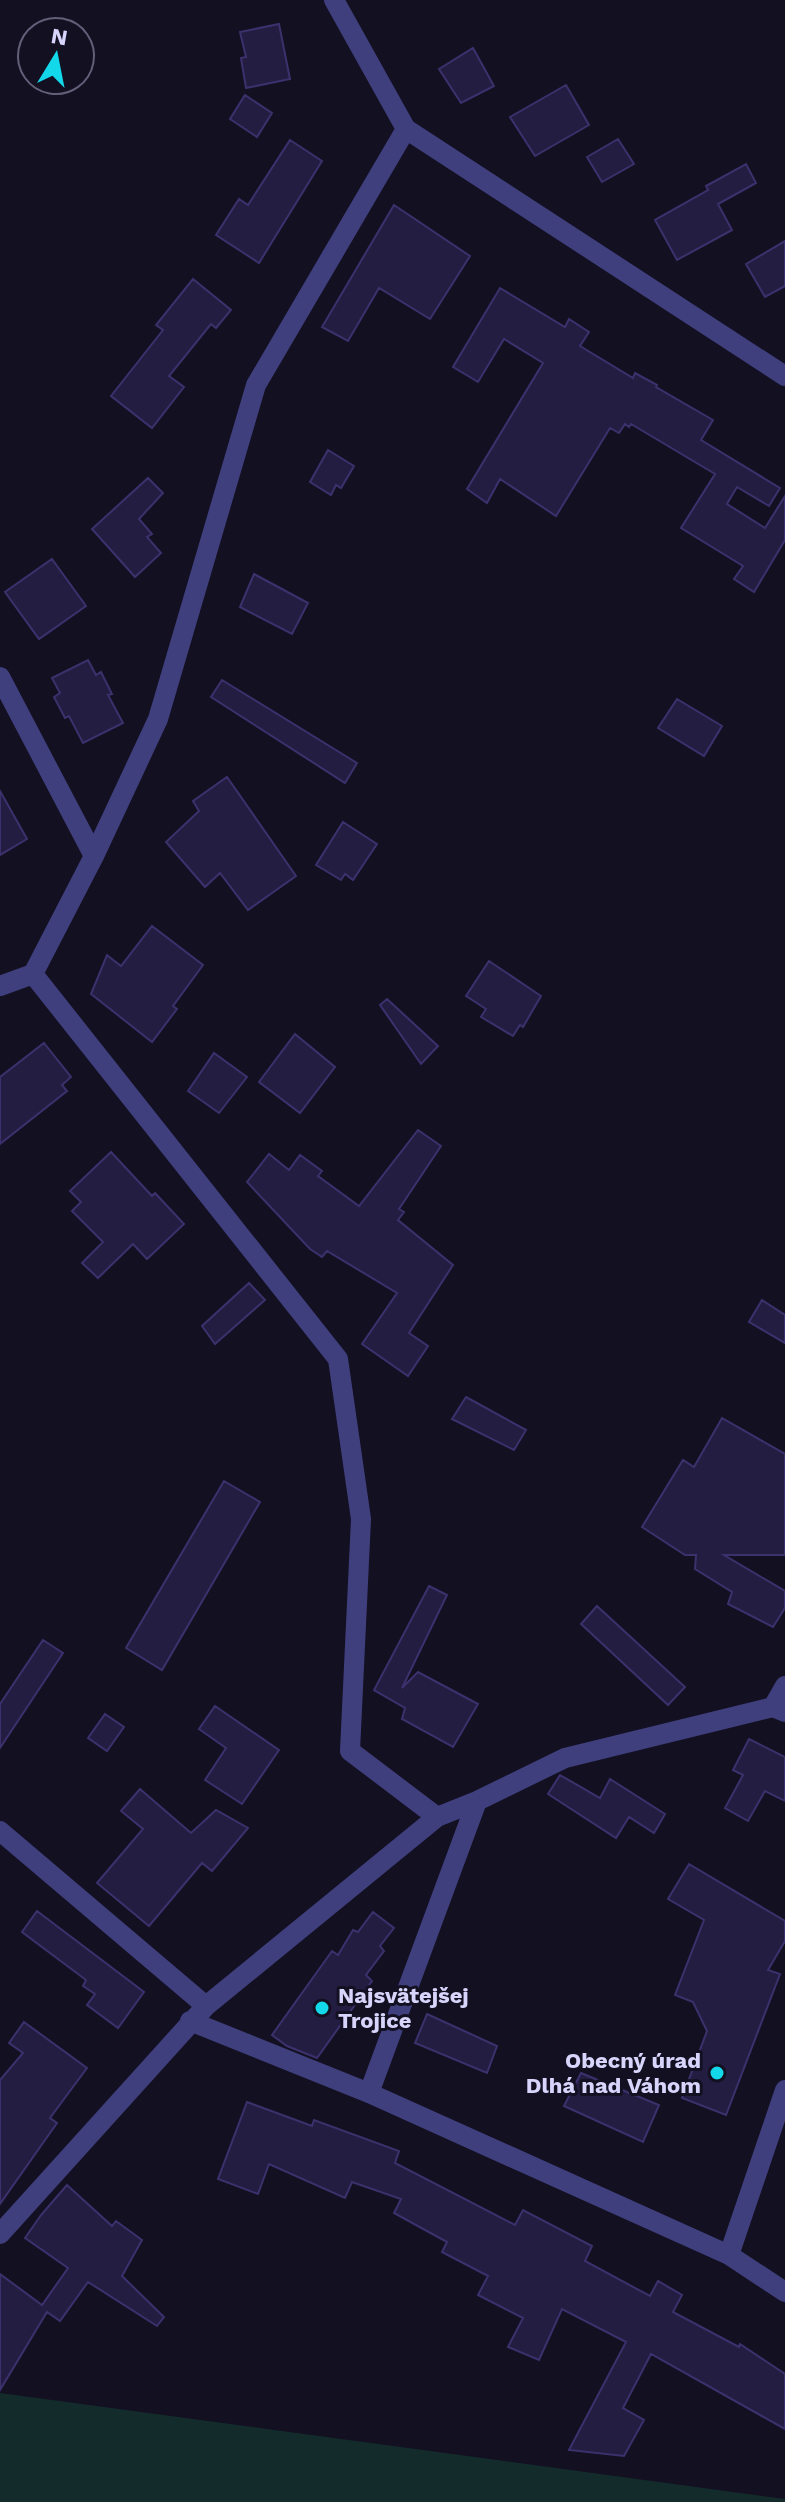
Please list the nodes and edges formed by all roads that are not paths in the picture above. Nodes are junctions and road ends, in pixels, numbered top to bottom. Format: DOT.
graph roads {
  1 [pos="334,0"];
  2 [pos="406,129"];
  3 [pos="785,376"];
  4 [pos="0,677"];
  5 [pos="94,856"];
  6 [pos="33,974"];
  7 [pos="0,986"];
  8 [pos="785,1686"];
  9 [pos="779,1709"];
  10 [pos="477,1801"];
  11 [pos="437,1817"];
  12 [pos="0,1831"];
  13 [pos="206,2006"];
  14 [pos="190,2021"];
  15 [pos="785,2090"];
  16 [pos="369,2093"];
  17 [pos="0,2234"];
  18 [pos="729,2255"];
  19 [pos="785,2292"];
  1 -- 2 [label="street"];
  2 -- 3 [label="street"];
  2 -- 5 [label="street"];
  4 -- 5 [label="street"];
  5 -- 6 [label="street"];
  6 -- 7 [label="street"];
  6 -- 11 [label="street"];
  8 -- 9 [label="street"];
  9 -- 10 [label="street"];
  10 -- 11 [label="street"];
  10 -- 16 [label="street"];
  11 -- 13 [label="street"];
  12 -- 13 [label="street"];
  13 -- 14 [label="street"];
  14 -- 16 [label="street"];
  14 -- 17 [label="street"];
  15 -- 18 [label="street"];
  16 -- 18 [label="street"];
  18 -- 19 [label="street"];
}
